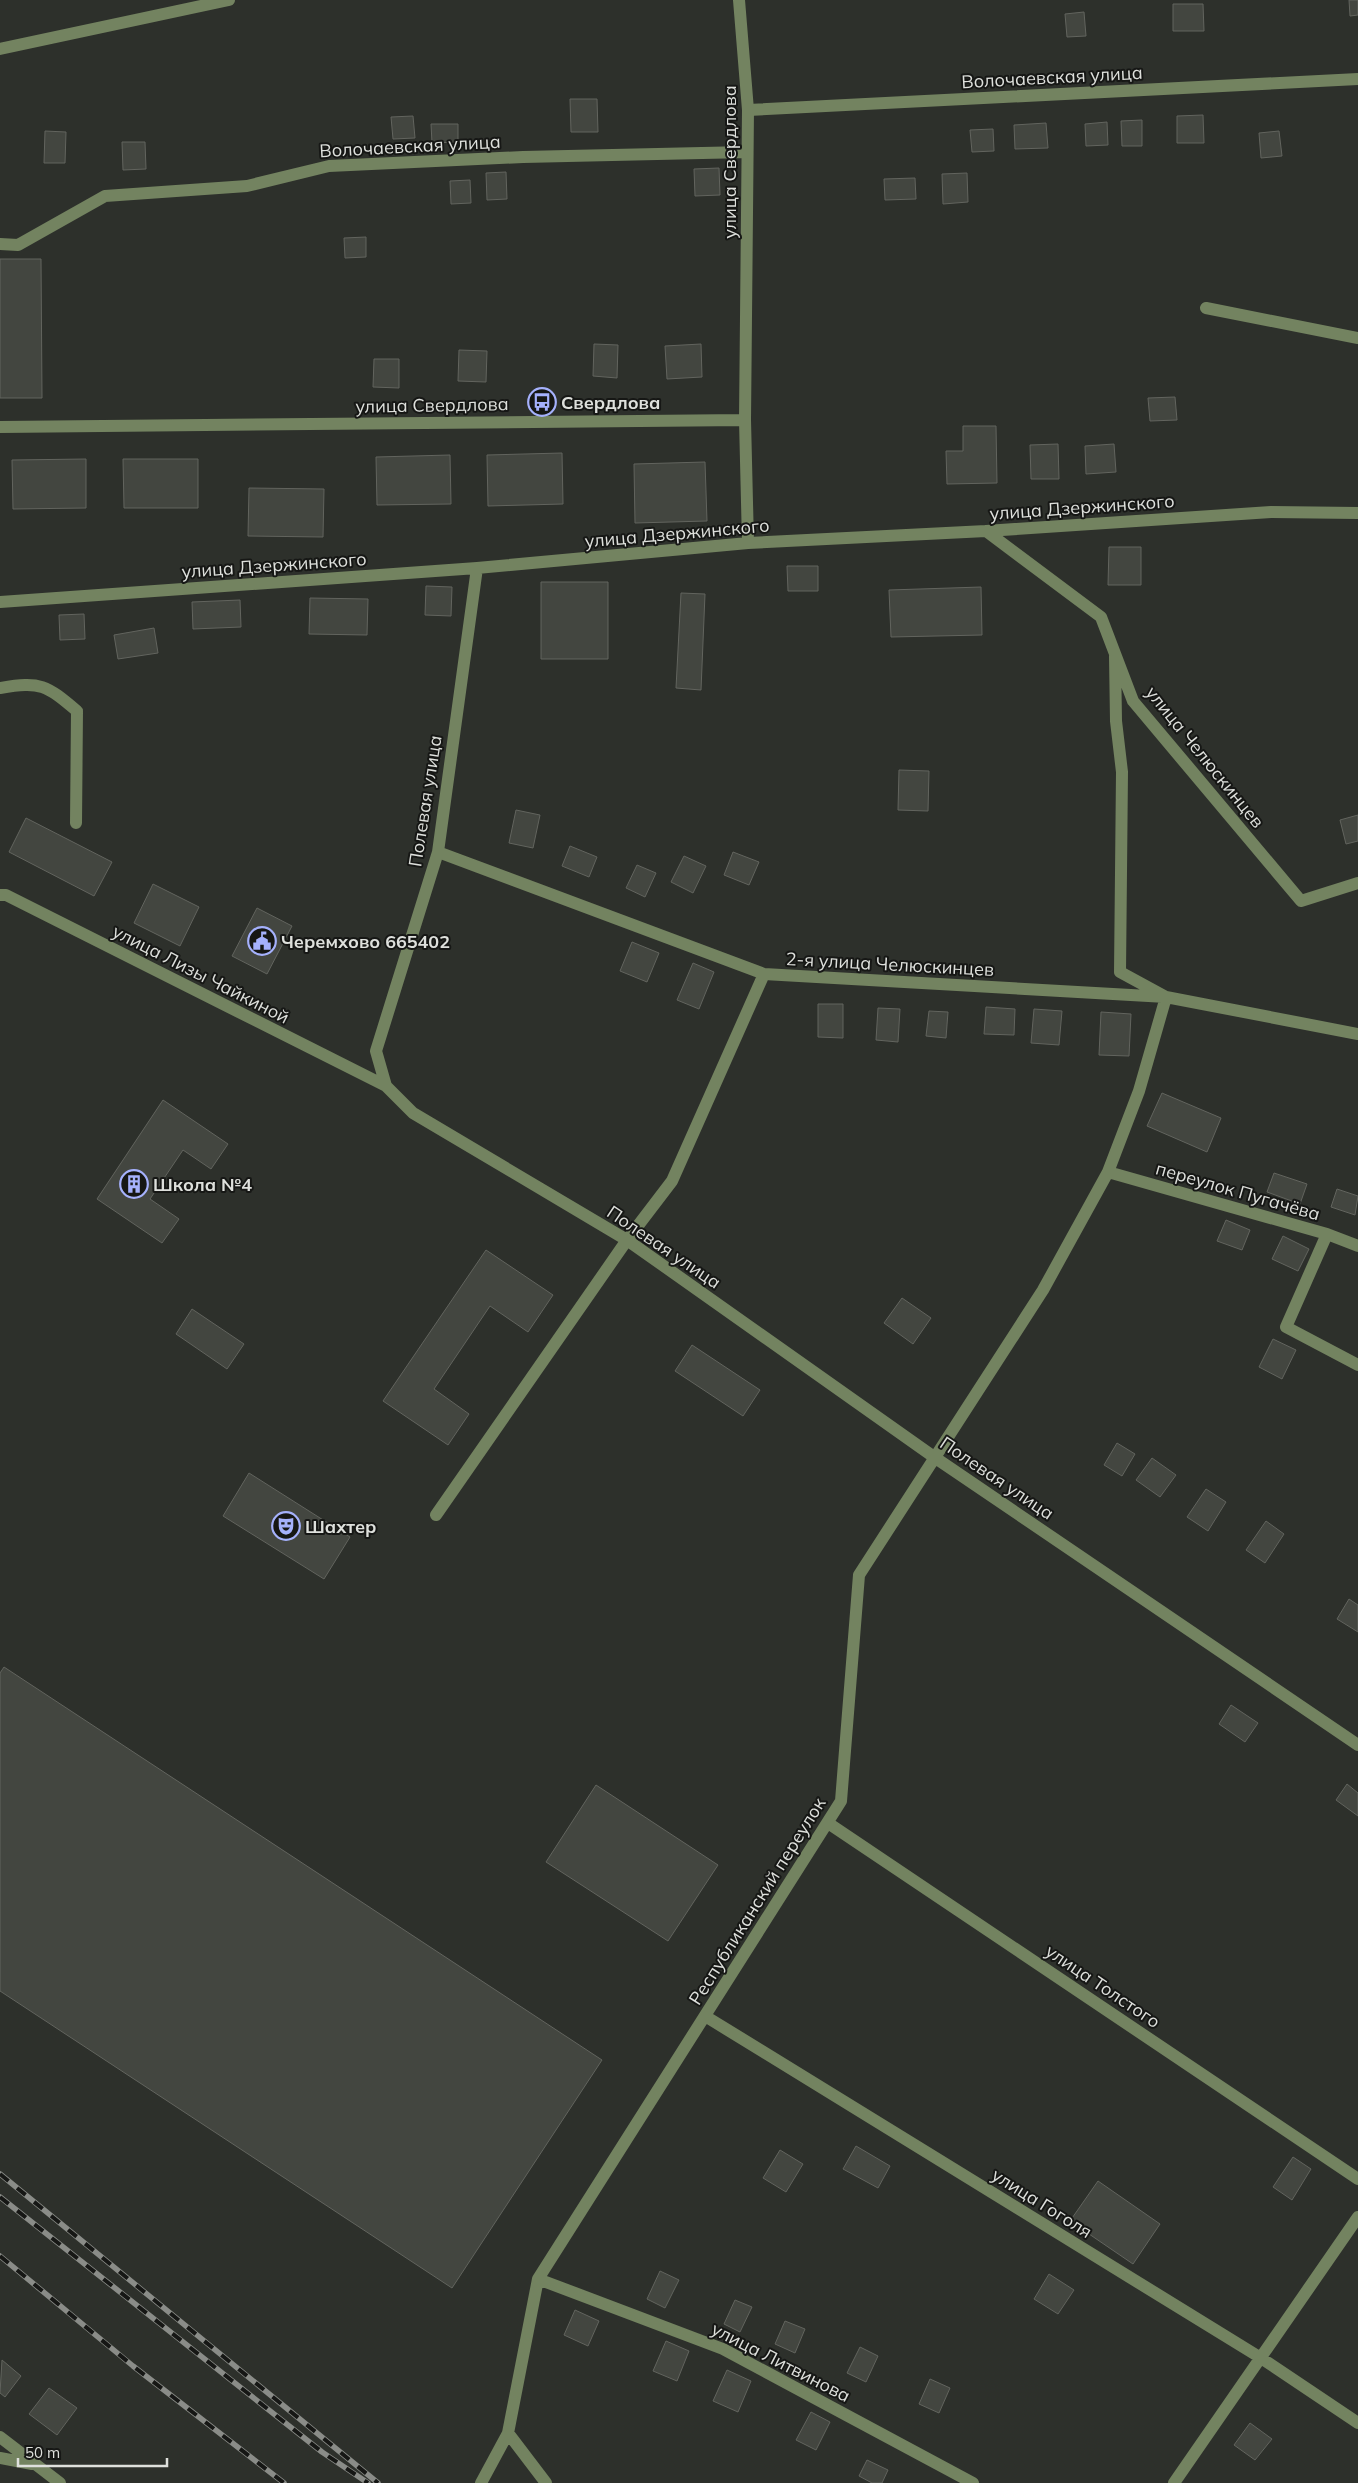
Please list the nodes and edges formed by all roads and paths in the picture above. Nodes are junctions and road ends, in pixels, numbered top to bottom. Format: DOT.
graph roads {
  1 [pos="230,0"];
  2 [pos="739,0"];
  3 [pos="0,49"];
  4 [pos="1358,79"];
  5 [pos="748,110"];
  6 [pos="747,152"];
  7 [pos="0,244"];
  8 [pos="1206,308"];
  9 [pos="1358,338"];
  10 [pos="745,420"];
  11 [pos="0,427"];
  12 [pos="1358,513"];
  13 [pos="986,531"];
  14 [pos="748,544"];
  15 [pos="477,568"];
  16 [pos="0,602"];
  17 [pos="1115,656"];
  18 [pos="0,688"];
  19 [pos="76,823"];
  20 [pos="438,852"];
  21 [pos="1358,883"];
  22 [pos="0,895"];
  23 [pos="764,974"];
  24 [pos="1166,997"];
  25 [pos="1358,1034"];
  26 [pos="386,1086"];
  27 [pos="1108,1172"];
  28 [pos="1327,1234"];
  29 [pos="627,1240"];
  30 [pos="1358,1246"];
  31 [pos="1358,1365"];
  32 [pos="934,1457"];
  33 [pos="436,1515"];
  34 [pos="1358,1745"];
  35 [pos="828,1823"];
  36 [pos="705,2016"];
  37 [pos="1358,2179"];
  38 [pos="1358,2216"];
  39 [pos="538,2279"];
  40 [pos="1261,2358"];
  41 [pos="1358,2423"];
  42 [pos="508,2434"];
  43 [pos="0,2437"];
  44 [pos="0,2458"];
  45 [pos="35,2464"];
  46 [pos="60,2483"];
  47 [pos="481,2483"];
  48 [pos="546,2483"];
  49 [pos="973,2483"];
  50 [pos="1174,2483"];
  1 -- 3 [label="street"];
  2 -- 5 [label="street, улица Свердлова"];
  4 -- 5 [label="street, Волочаевская улица"];
  5 -- 6 [label="street, улица Свердлова"];
  6 -- 7 [label="street, Волочаевская улица"];
  6 -- 10 [label="street, улица Свердлова"];
  8 -- 9 [label="street"];
  10 -- 11 [label="street, улица Свердлова"];
  10 -- 14 [label="street"];
  12 -- 13 [label="street, улица Дзержинского"];
  13 -- 14 [label="street, улица Дзержинского"];
  13 -- 17 [label="street, улица Челюскинцев"];
  14 -- 15 [label="street, улица Дзержинского"];
  15 -- 16 [label="street, улица Дзержинского"];
  15 -- 20 [label="street, Полевая улица"];
  17 -- 21 [label="street, улица Челюскинцев"];
  17 -- 24 [label="street"];
  18 -- 19 [label="street"];
  20 -- 23 [label="street, 2-я улица Челюскинцев"];
  20 -- 26 [label="street, Полевая улица"];
  22 -- 26 [label="street, улица Лизы Чайкиной"];
  23 -- 24 [label="street, 2-я улица Челюскинцев"];
  23 -- 29 [label="street"];
  24 -- 25 [label="street, 2-я улица Челюскинцев"];
  24 -- 27 [label="street, Республиканский переулок"];
  26 -- 29 [label="street, Полевая улица"];
  27 -- 28 [label="street, переулок Пугачёва"];
  27 -- 32 [label="street, Республиканский переулок"];
  28 -- 30 [label="street, переулок Пугачёва"];
  28 -- 31 [label="street"];
  29 -- 32 [label="street, Полевая улица"];
  29 -- 33 [label="street"];
  32 -- 34 [label="street, Полевая улица"];
  32 -- 35 [label="street, Республиканский переулок"];
  35 -- 36 [label="street, Республиканский переулок"];
  35 -- 37 [label="street, улица Толстого"];
  36 -- 39 [label="street, Республиканский переулок"];
  36 -- 40 [label="street, улица Гоголя"];
  38 -- 40 [label="street"];
  39 -- 42 [label="street, Республиканский переулок"];
  39 -- 49 [label="street, улица Литвинова"];
  40 -- 41 [label="street, улица Гоголя"];
  40 -- 50 [label="street"];
  42 -- 47 [label="street, Республиканский переулок"];
  42 -- 48 [label="street"];
  43 -- 45 [label="street"];
  44 -- 45 [label="street"];
  45 -- 46 [label="street"];
}
